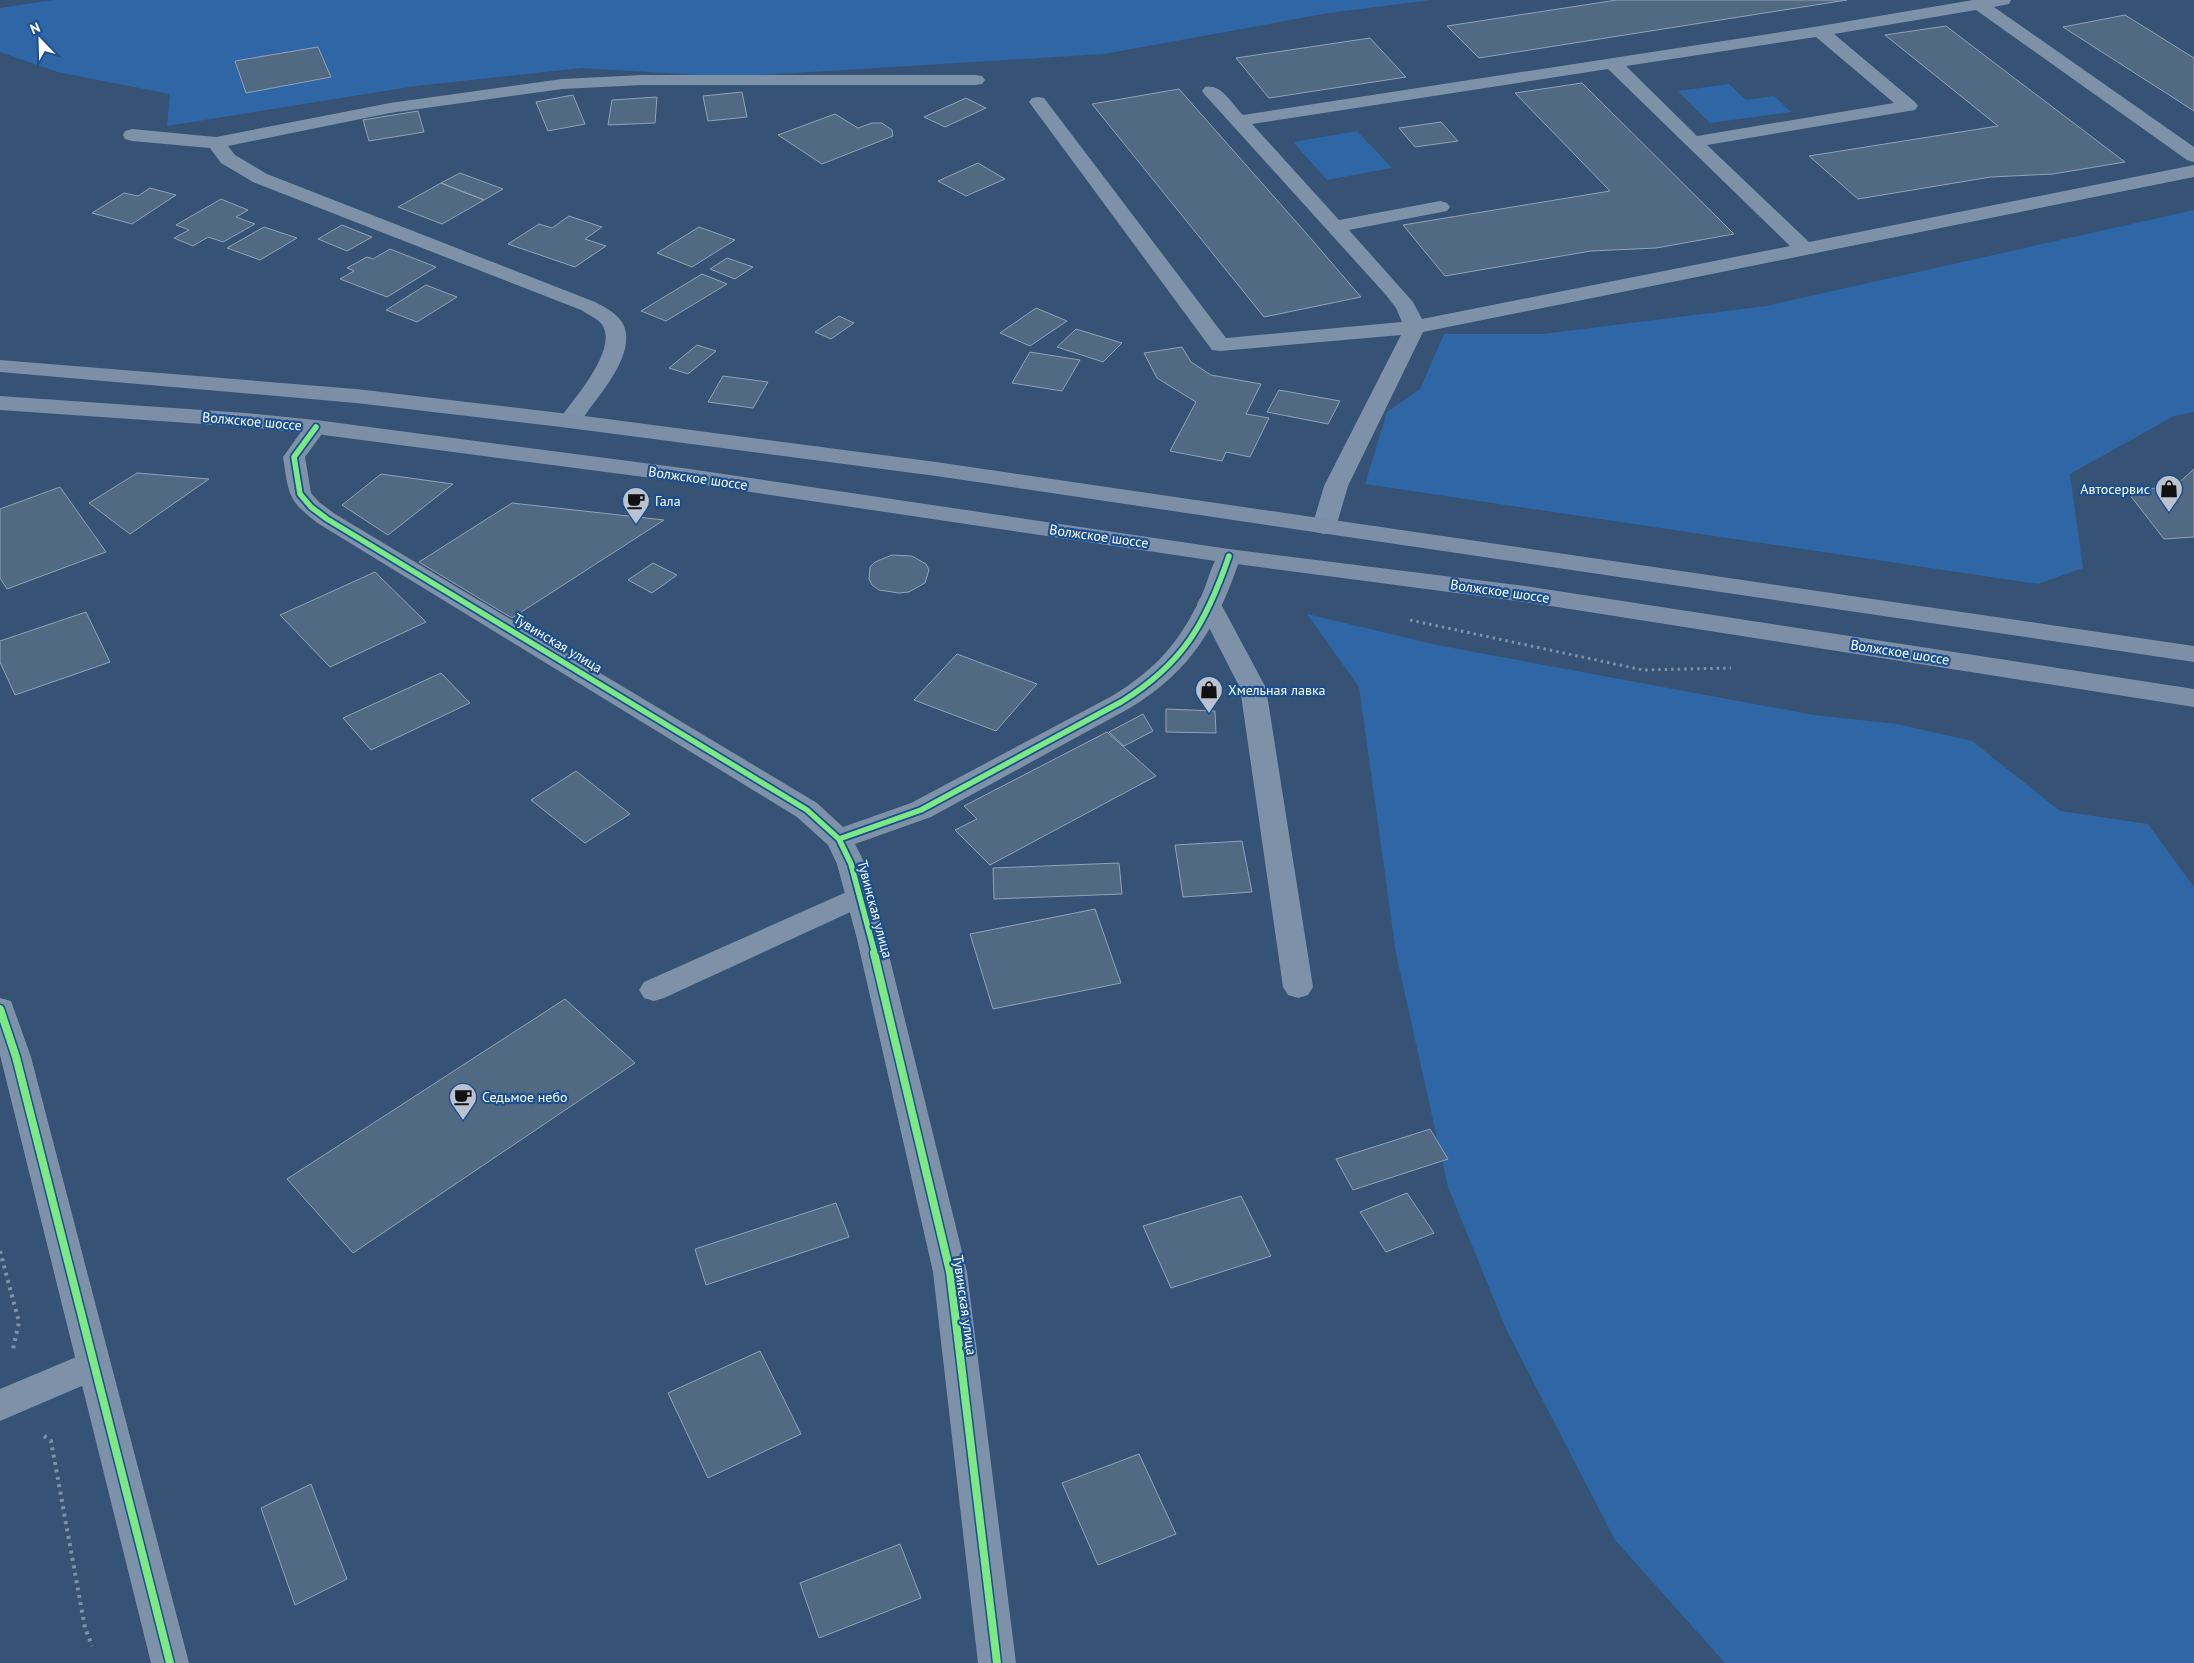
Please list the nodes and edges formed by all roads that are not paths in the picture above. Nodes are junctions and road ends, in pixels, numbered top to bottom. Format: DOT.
graph roads {
  1 [pos="2003,0"];
  2 [pos="1979,4"];
  3 [pos="1820,31"];
  4 [pos="1612,63"];
  5 [pos="976,80"];
  6 [pos="1211,91"];
  7 [pos="1038,102"];
  8 [pos="1238,121"];
  9 [pos="132,135"];
  10 [pos="1693,142"];
  11 [pos="216,143"];
  12 [pos="2194,156"];
  13 [pos="2194,171"];
  14 [pos="1440,207"];
  15 [pos="1335,227"];
  16 [pos="1804,248"];
  17 [pos="1415,327"];
  18 [pos="0,366"];
  19 [pos="0,403"];
  20 [pos="569,421"];
  21 [pos="316,427"];
  22 [pos="1324,528"];
  23 [pos="1229,556"];
  24 [pos="1209,604"];
  25 [pos="2194,654"];
  26 [pos="2194,698"];
  27 [pos="839,840"];
  28 [pos="860,896"];
  29 [pos="1298,987"];
  30 [pos="654,990"];
  31 [pos="0,1009"];
  32 [pos="8,1060"];
  33 [pos="93,1365"];
  34 [pos="0,1406"];
  35 [pos="170,1663"];
  36 [pos="997,1663"];
  1 -- 2 [label="street"];
  2 -- 3 [label="street"];
  2 -- 12 [label="street"];
  3 -- 4 [label="street"];
  3 -- 10 [label="street"];
  4 -- 8 [label="street"];
  4 -- 10 [label="street"];
  5 -- 11 [label="street"];
  6 -- 8 [label="street"];
  7 -- 17 [label="street"];
  8 -- 15 [label="street"];
  9 -- 11 [label="street"];
  10 -- 16 [label="street"];
  11 -- 20 [label="street"];
  13 -- 16 [label="street"];
  14 -- 15 [label="street"];
  15 -- 17 [label="street"];
  16 -- 17 [label="street"];
  17 -- 22 [label="street"];
  18 -- 20 [label="main road"];
  19 -- 21 [label="main road, Волжское шоссе"];
  20 -- 22 [label="main road"];
  21 -- 23 [label="main road, Волжское шоссе"];
  21 -- 27 [label="street, Тувинская улица"];
  22 -- 25 [label="main road"];
  23 -- 24 [label="street"];
  23 -- 26 [label="main road, Волжское шоссе"];
  24 -- 27 [label="street"];
  24 -- 29 [label="street"];
  27 -- 28 [label="street, Тувинская улица"];
  28 -- 30 [label="street"];
  28 -- 36 [label="street, Тувинская улица"];
  31 -- 32 [label="street"];
  32 -- 33 [label="street"];
  33 -- 34 [label="street"];
  33 -- 35 [label="street"];
}
